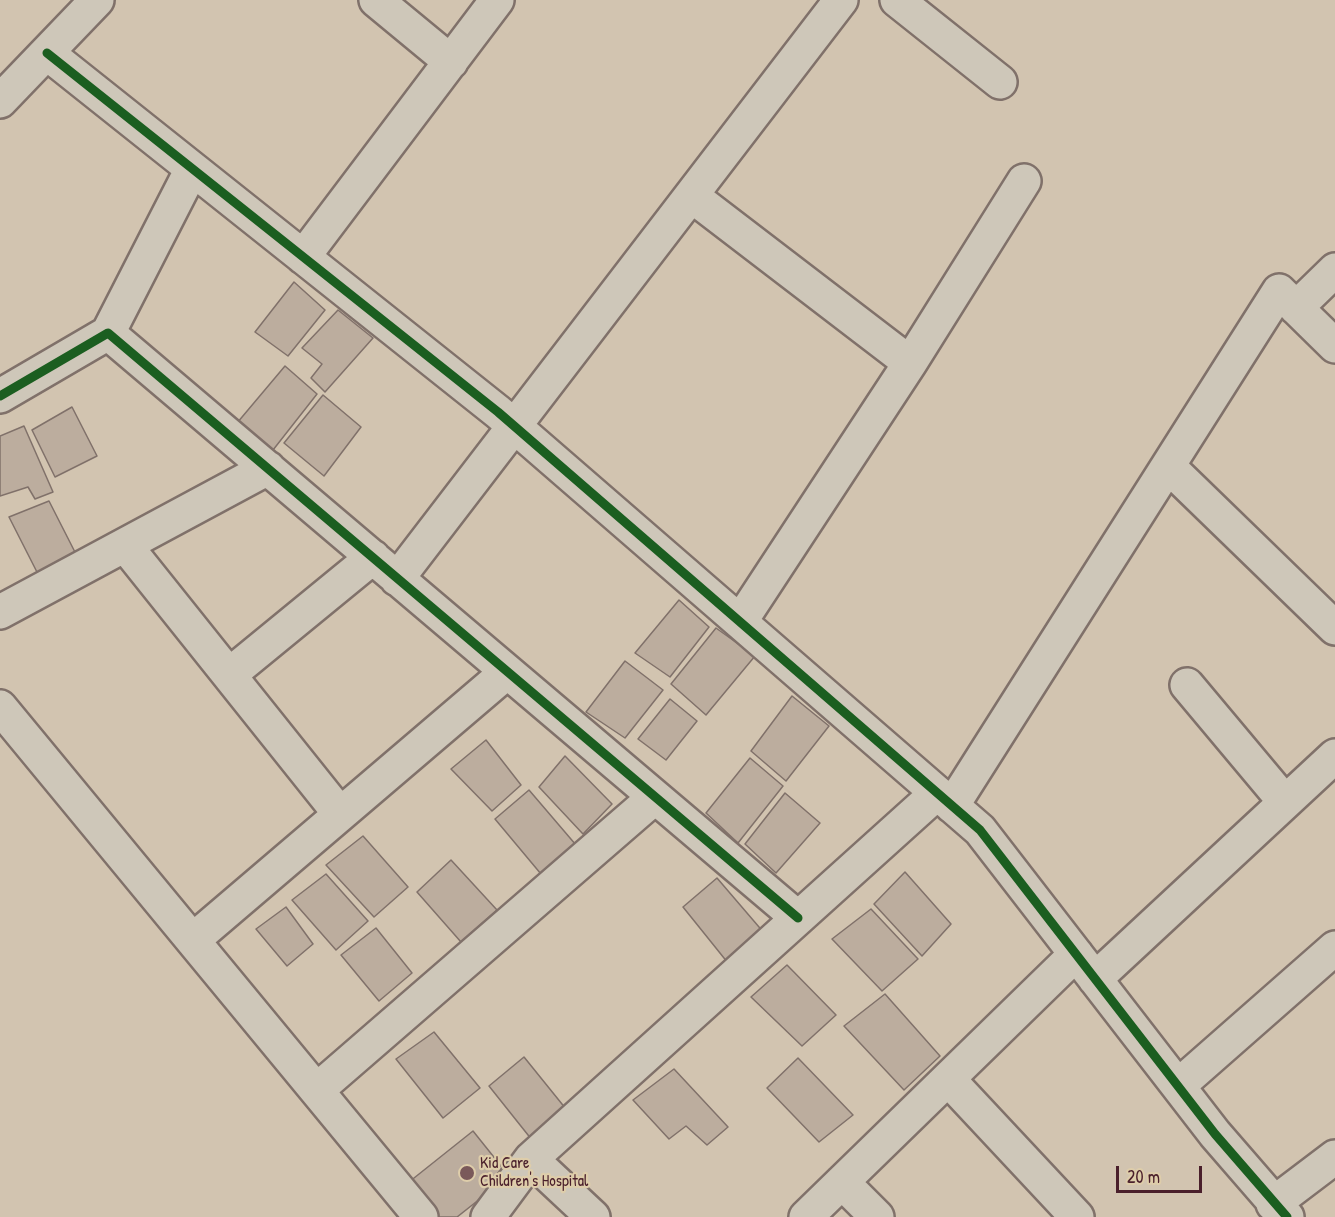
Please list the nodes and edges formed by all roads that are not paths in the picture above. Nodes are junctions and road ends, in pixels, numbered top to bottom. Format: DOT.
graph roads {
  1 [pos="97,0"];
  2 [pos="376,0"];
  3 [pos="497,0"];
  4 [pos="841,0"];
  5 [pos="897,0"];
  6 [pos="47,53"];
  7 [pos="450,62"];
  8 [pos="1000,82"];
  9 [pos="0,101"];
  10 [pos="192,169"];
  11 [pos="1024,181"];
  12 [pos="692,196"];
  13 [pos="303,257"];
  14 [pos="1335,270"];
  15 [pos="1296,308"];
  16 [pos="108,333"];
  17 [pos="1335,346"];
  18 [pos="910,363"];
  19 [pos="0,396"];
  20 [pos="516,428"];
  21 [pos="1168,466"];
  22 [pos="268,468"];
  23 [pos="125,545"];
  24 [pos="373,557"];
  25 [pos="398,579"];
  26 [pos="0,612"];
  27 [pos="740,622"];
  28 [pos="1335,628"];
  29 [pos="507,672"];
  30 [pos="229,675"];
  31 [pos="1186,685"];
  32 [pos="0,707"];
  33 [pos="1335,756"];
  34 [pos="655,797"];
  35 [pos="945,799"];
  36 [pos="1285,802"];
  37 [pos="340,814"];
  38 [pos="798,918"];
  39 [pos="193,940"];
  40 [pos="1335,948"];
  41 [pos="1076,954"];
  42 [pos="1095,980"];
  43 [pos="948,1079"];
  44 [pos="1178,1086"];
  45 [pos="317,1090"];
  46 [pos="1335,1157"];
  47 [pos="531,1159"];
  48 [pos="842,1182"];
  49 [pos="1280,1210"];
  50 [pos="422,1217"];
  51 [pos="488,1217"];
  52 [pos="593,1217"];
  53 [pos="806,1217"];
  54 [pos="877,1217"];
  55 [pos="1077,1217"];
  1 -- 6 [label="street"];
  2 -- 7 [label="street"];
  3 -- 7 [label="street"];
  4 -- 12 [label="street"];
  5 -- 8 [label="street"];
  6 -- 9 [label="street"];
  6 -- 10 [label="street"];
  7 -- 13 [label="street"];
  10 -- 13 [label="street"];
  10 -- 16 [label="street"];
  11 -- 18 [label="street"];
  12 -- 18 [label="street"];
  12 -- 20 [label="street"];
  13 -- 20 [label="street"];
  14 -- 15 [label="street"];
  15 -- 17 [label="street"];
  15 -- 21 [label="street"];
  16 -- 19 [label="street"];
  16 -- 22 [label="street"];
  18 -- 27 [label="street"];
  20 -- 25 [label="street"];
  20 -- 27 [label="street"];
  21 -- 28 [label="street"];
  21 -- 35 [label="street"];
  22 -- 23 [label="street"];
  22 -- 24 [label="street"];
  23 -- 26 [label="street"];
  23 -- 30 [label="street"];
  24 -- 25 [label="street"];
  24 -- 30 [label="street"];
  25 -- 29 [label="street"];
  27 -- 35 [label="street"];
  29 -- 34 [label="street"];
  29 -- 37 [label="street"];
  30 -- 37 [label="street"];
  31 -- 36 [label="street"];
  32 -- 39 [label="street"];
  33 -- 36 [label="street"];
  34 -- 38 [label="street"];
  34 -- 45 [label="street"];
  35 -- 38 [label="street"];
  35 -- 41 [label="street"];
  36 -- 42 [label="street"];
  37 -- 39 [label="street"];
  38 -- 47 [label="street"];
  39 -- 45 [label="street"];
  40 -- 44 [label="street"];
  41 -- 42 [label="street"];
  41 -- 43 [label="street"];
  42 -- 44 [label="street"];
  43 -- 48 [label="street"];
  43 -- 55 [label="street"];
  44 -- 49 [label="street"];
  45 -- 50 [label="street"];
  46 -- 49 [label="street"];
  47 -- 51 [label="street"];
  47 -- 52 [label="street"];
  48 -- 53 [label="street"];
  48 -- 54 [label="street"];
}
